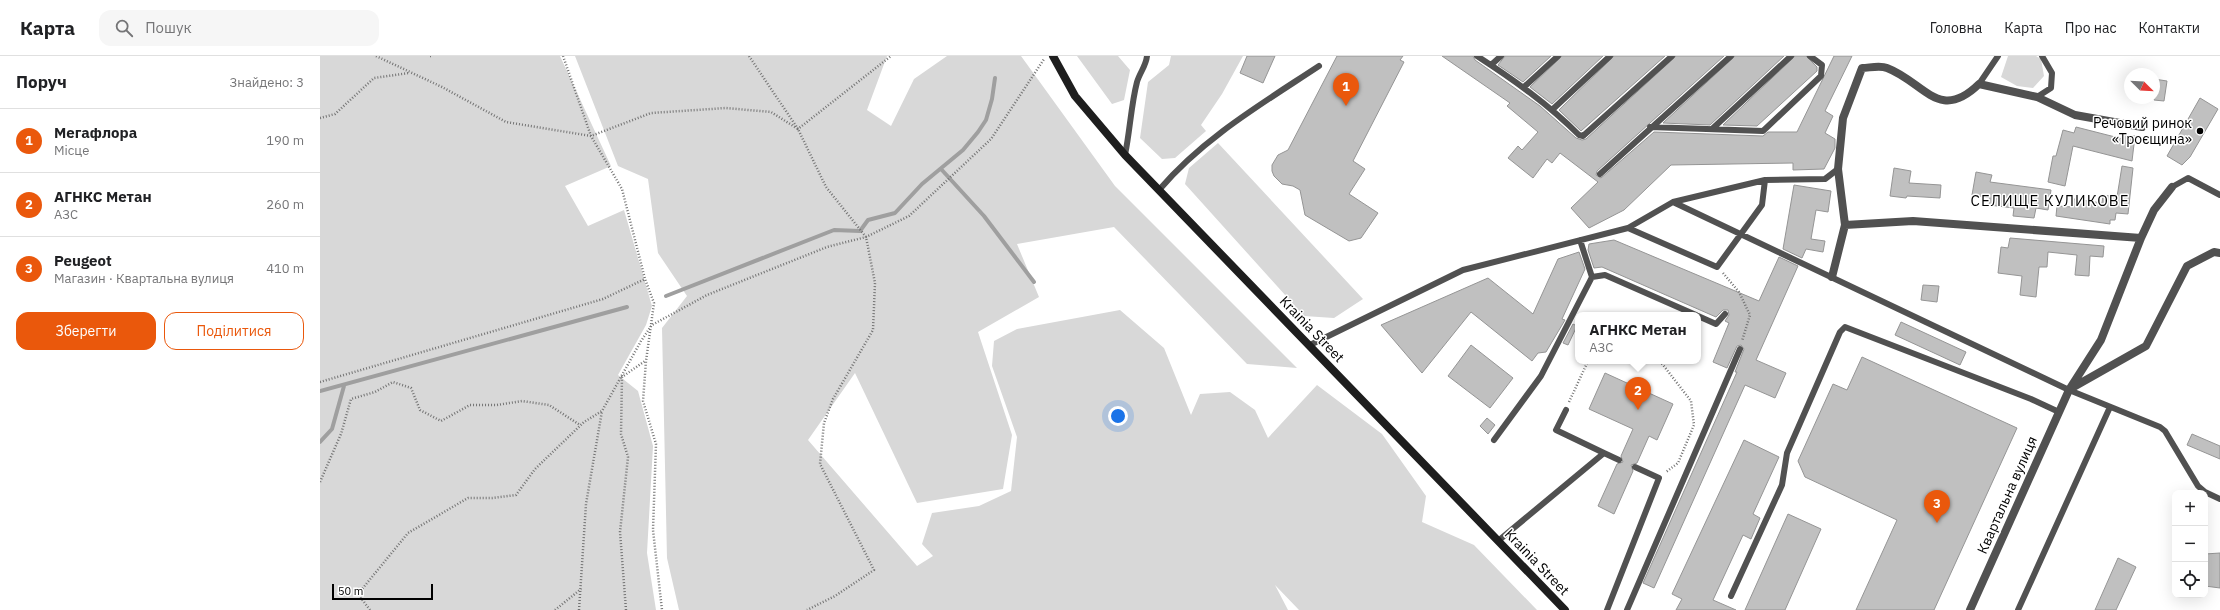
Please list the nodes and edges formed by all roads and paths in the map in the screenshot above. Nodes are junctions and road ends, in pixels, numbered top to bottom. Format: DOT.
graph roads {
  1 [pos="376,56"];
  2 [pos="563,56"];
  3 [pos="749,56"];
  4 [pos="891,56"];
  5 [pos="1046,56"];
  6 [pos="1053,56"];
  7 [pos="1147,56"];
  8 [pos="1477,56"];
  9 [pos="1501,56"];
  10 [pos="1558,56"];
  11 [pos="1610,56"];
  12 [pos="1672,56"];
  13 [pos="1731,56"];
  14 [pos="1791,56"];
  15 [pos="1810,56"];
  16 [pos="1998,56"];
  17 [pos="2042,56"];
  18 [pos="1491,65"];
  19 [pos="1319,66"];
  20 [pos="410,73"];
  21 [pos="1979,84"];
  22 [pos="1524,87"];
  23 [pos="2037,97"];
  24 [pos="1553,109"];
  25 [pos="320,118"];
  26 [pos="2142,127"];
  27 [pos="1650,128"];
  28 [pos="798,129"];
  29 [pos="1712,129"];
  30 [pos="590,136"];
  31 [pos="1125,155"];
  32 [pos="1838,169"];
  33 [pos="1600,174"];
  34 [pos="1765,180"];
  35 [pos="2172,187"];
  36 [pos="1159,190"];
  37 [pos="2220,195"];
  38 [pos="1673,202"];
  39 [pos="1845,225"];
  40 [pos="1628,228"];
  41 [pos="1742,234"];
  42 [pos="866,237"];
  43 [pos="2141,238"];
  44 [pos="1580,240"];
  45 [pos="2220,253"];
  46 [pos="1717,267"];
  47 [pos="1592,276"];
  48 [pos="1832,277"];
  49 [pos="645,279"];
  50 [pos="1690,312"];
  51 [pos="1725,314"];
  52 [pos="1701,317"];
  53 [pos="652,325"];
  54 [pos="1310,345"];
  55 [pos="1740,349"];
  56 [pos="646,361"];
  57 [pos="1587,364"];
  58 [pos="1662,364"];
  59 [pos="622,377"];
  60 [pos="320,382"];
  61 [pos="2069,390"];
  62 [pos="2110,407"];
  63 [pos="1566,410"];
  64 [pos="602,411"];
  65 [pos="2059,412"];
  66 [pos="580,425"];
  67 [pos="1494,440"];
  68 [pos="1604,453"];
  69 [pos="1619,460"];
  70 [pos="1635,467"];
  71 [pos="1659,478"];
  72 [pos="320,482"];
  73 [pos="2220,499"];
  74 [pos="1498,541"];
  75 [pos="580,589"];
  76 [pos="1731,596"];
  77 [pos="370,610"];
  78 [pos="555,610"];
  79 [pos="579,610"];
  80 [pos="626,610"];
  81 [pos="662,610"];
  82 [pos="807,610"];
  83 [pos="1565,610"];
  84 [pos="1607,610"];
  85 [pos="1627,610"];
  86 [pos="1970,610"];
  87 [pos="2018,610"];
  1 -- 20 [label="path"];
  2 -- 30 [label="path"];
  3 -- 28 [label="path"];
  4 -- 28 [label="path"];
  5 -- 42 [label="path"];
  6 -- 31 [label="street, Krainia Street"];
  7 -- 31 [label="lane"];
  8 -- 18 [label="lane"];
  9 -- 18 [label="lane"];
  10 -- 22 [label="lane"];
  11 -- 24 [label="lane"];
  12 -- 24 [label="lane"];
  13 -- 27 [label="lane"];
  14 -- 29 [label="lane"];
  15 -- 29 [label="lane"];
  16 -- 21 [label="lane"];
  17 -- 23 [label="lane"];
  18 -- 22 [label="lane"];
  19 -- 36 [label="lane"];
  20 -- 25 [label="path"];
  20 -- 30 [label="path"];
  21 -- 23 [label="street"];
  21 -- 32 [label="street"];
  22 -- 24 [label="lane"];
  23 -- 26 [label="street"];
  27 -- 29 [label="lane"];
  27 -- 33 [label="lane"];
  28 -- 30 [label="path"];
  28 -- 42 [label="path"];
  30 -- 49 [label="path"];
  31 -- 36 [label="street, Krainia Street"];
  32 -- 34 [label="lane"];
  32 -- 39 [label="street"];
  34 -- 38 [label="lane"];
  34 -- 41 [label="lane"];
  35 -- 37 [label="lane"];
  35 -- 43 [label="street, Квартальна вулиця"];
  36 -- 54 [label="street, Krainia Street"];
  38 -- 40 [label="lane"];
  38 -- 41 [label="lane"];
  39 -- 43 [label="street"];
  39 -- 48 [label="street"];
  40 -- 44 [label="lane"];
  40 -- 46 [label="lane"];
  41 -- 46 [label="lane"];
  41 -- 48 [label="lane"];
  42 -- 53 [label="path"];
  42 -- 82 [label="path"];
  43 -- 61 [label="street, Квартальна вулиця"];
  44 -- 47 [label="lane"];
  44 -- 54 [label="lane"];
  45 -- 61 [label="street"];
  46 -- 55 [label="path"];
  47 -- 50 [label="lane"];
  47 -- 67 [label="lane"];
  48 -- 61 [label="lane"];
  49 -- 53 [label="path"];
  49 -- 60 [label="path"];
  51 -- 52 [label="lane"];
  53 -- 56 [label="path"];
  53 -- 59 [label="path"];
  54 -- 74 [label="street, Krainia Street"];
  55 -- 85 [label="lane"];
  56 -- 59 [label="path"];
  56 -- 81 [label="path"];
  57 -- 63 [label="path"];
  58 -- 71 [label="path"];
  59 -- 64 [label="path"];
  59 -- 80 [label="path"];
  61 -- 62 [label="lane"];
  61 -- 65 [label="street, Квартальна вулиця"];
  62 -- 73 [label="lane"];
  62 -- 87 [label="lane"];
  63 -- 68 [label="lane"];
  64 -- 66 [label="path"];
  64 -- 75 [label="path"];
  65 -- 76 [label="lane"];
  65 -- 86 [label="street, Квартальна вулиця"];
  66 -- 72 [label="path"];
  66 -- 77 [label="path"];
  68 -- 69 [label="lane"];
  68 -- 74 [label="lane"];
  70 -- 71 [label="lane"];
  71 -- 84 [label="lane"];
  74 -- 83 [label="street, Krainia Street"];
  75 -- 78 [label="path"];
  75 -- 79 [label="path"];
}
